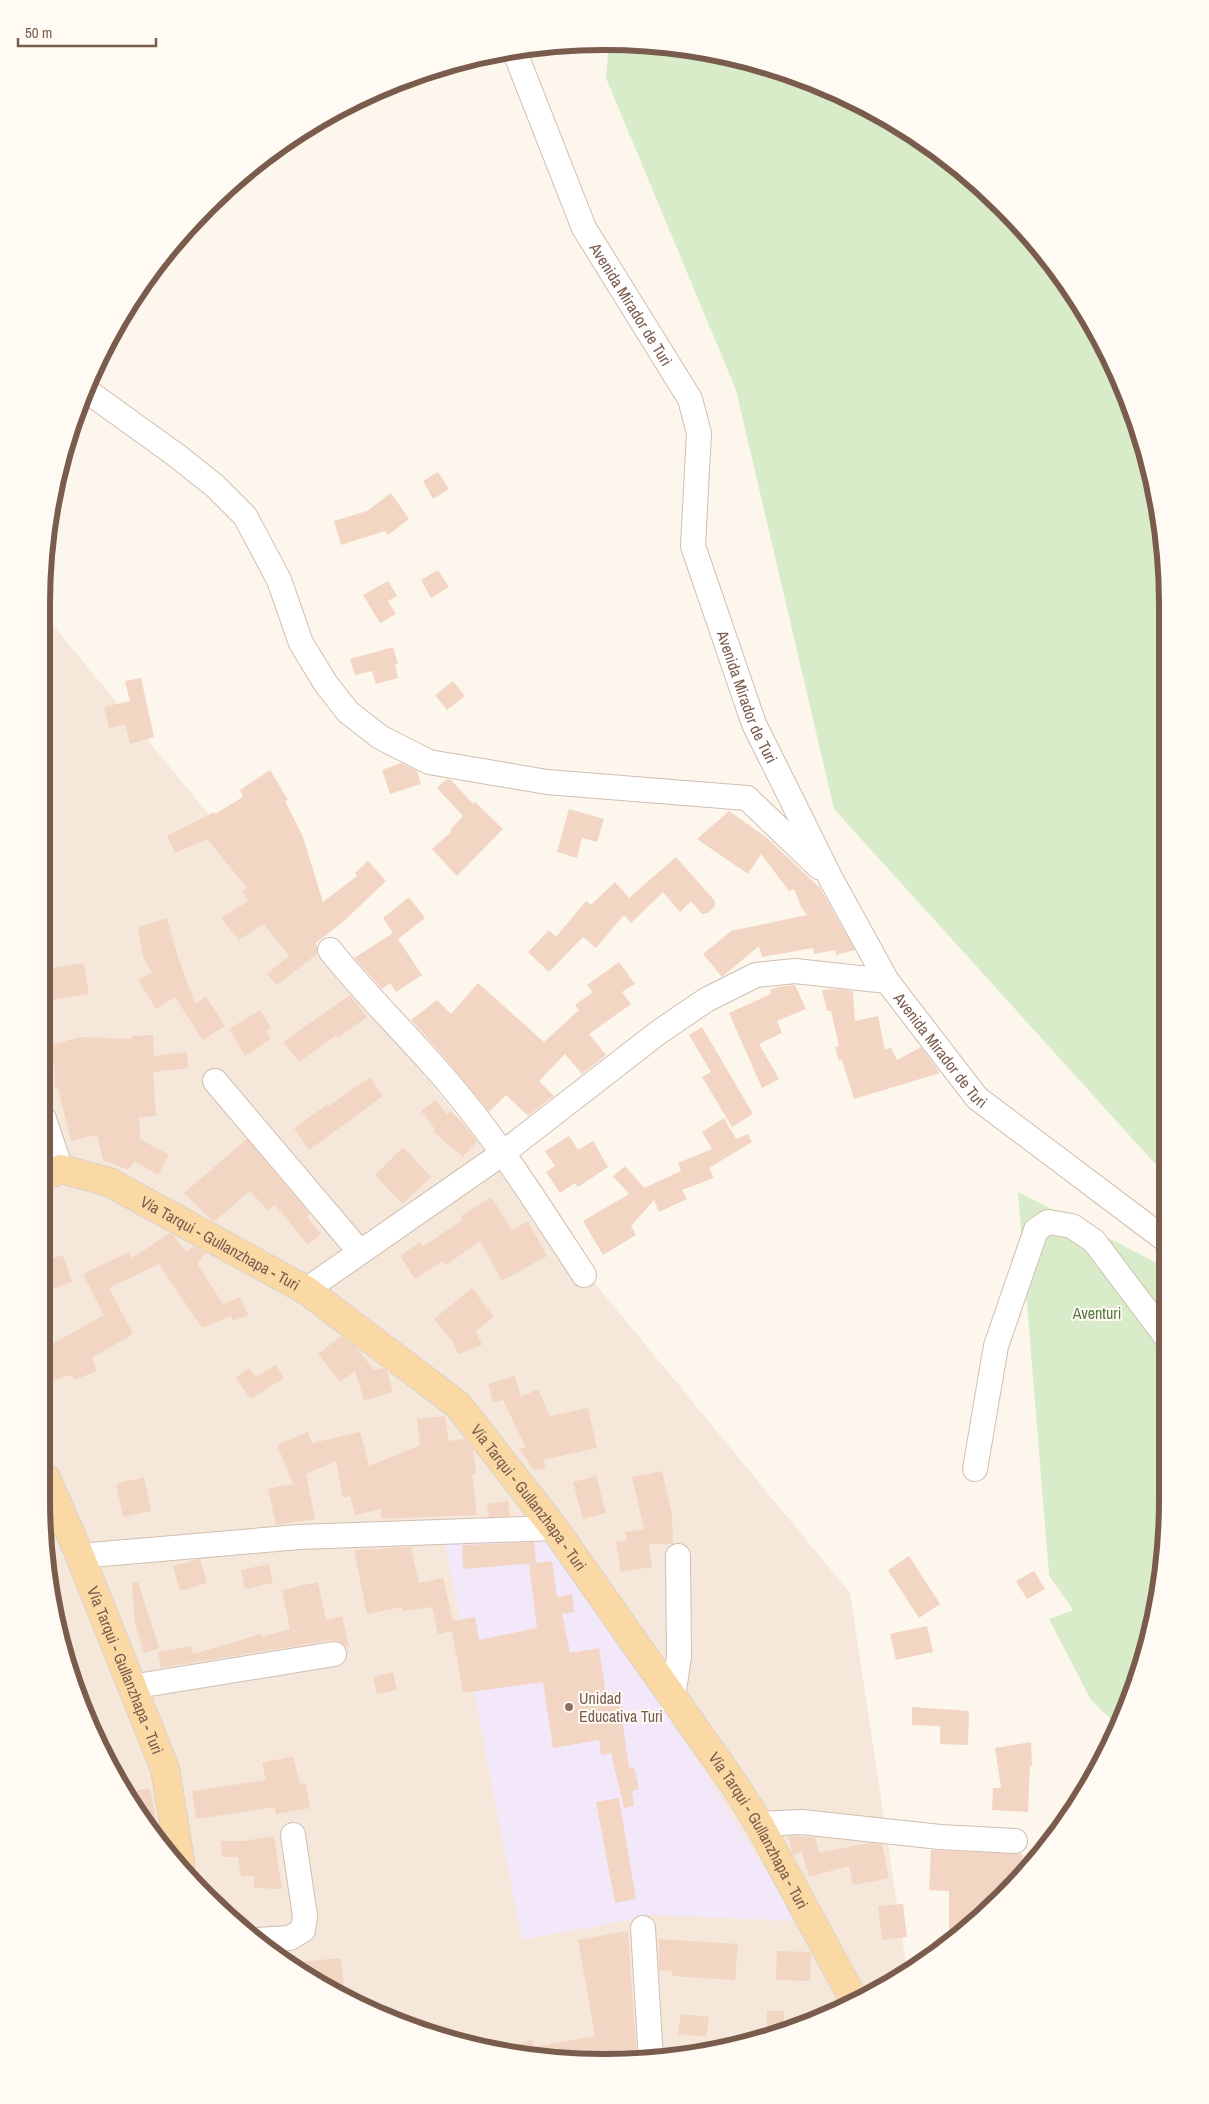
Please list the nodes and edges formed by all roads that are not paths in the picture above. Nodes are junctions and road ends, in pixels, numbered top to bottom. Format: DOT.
graph roads {
  1 [pos="517,58"];
  2 [pos="91,394"];
  3 [pos="832,879"];
  4 [pos="330,950"];
  5 [pos="887,981"];
  6 [pos="215,1080"];
  7 [pos="503,1153"];
  8 [pos="50,1154"];
  9 [pos="53,1172"];
  10 [pos="1159,1236"];
  11 [pos="360,1252"];
  12 [pos="584,1275"];
  13 [pos="306,1290"];
  14 [pos="1159,1329"];
  15 [pos="976,1469"];
  16 [pos="50,1487"];
  17 [pos="554,1528"];
  18 [pos="80,1556"];
  19 [pos="678,1556"];
  20 [pos="334,1654"];
  21 [pos="131,1687"];
  22 [pos="673,1696"];
  23 [pos="759,1824"];
  24 [pos="293,1835"];
  25 [pos="1015,1841"];
  26 [pos="178,1852"];
  27 [pos="643,1928"];
  28 [pos="268,1939"];
  29 [pos="852,1996"];
  30 [pos="651,2052"];
  1 -- 3 [label="street, Avenida Mirador de Turi"];
  2 -- 3 [label="street"];
  3 -- 5 [label="street, Avenida Mirador de Turi"];
  4 -- 7 [label="street"];
  5 -- 7 [label="street"];
  5 -- 10 [label="street, Avenida Mirador de Turi"];
  6 -- 11 [label="street"];
  7 -- 11 [label="street"];
  7 -- 12 [label="street"];
  8 -- 9 [label="street"];
  9 -- 13 [label="main road, Vía Tarqui - Gullanzhapa - Turi"];
  11 -- 13 [label="street"];
  13 -- 17 [label="main road, Vía Tarqui - Gullanzhapa - Turi"];
  14 -- 15 [label="street"];
  16 -- 18 [label="main road, Vía Tarqui - Gullanzhapa - Turi"];
  17 -- 18 [label="street"];
  17 -- 22 [label="main road, Vía Tarqui - Gullanzhapa - Turi"];
  18 -- 21 [label="main road, Vía Tarqui - Gullanzhapa - Turi"];
  19 -- 22 [label="street"];
  20 -- 21 [label="street"];
  21 -- 26 [label="main road, Vía Tarqui - Gullanzhapa - Turi"];
  22 -- 23 [label="main road, Vía Tarqui - Gullanzhapa - Turi"];
  23 -- 25 [label="street"];
  23 -- 29 [label="main road, Vía Tarqui - Gullanzhapa - Turi"];
  24 -- 28 [label="street"];
  27 -- 30 [label="street"];
}
